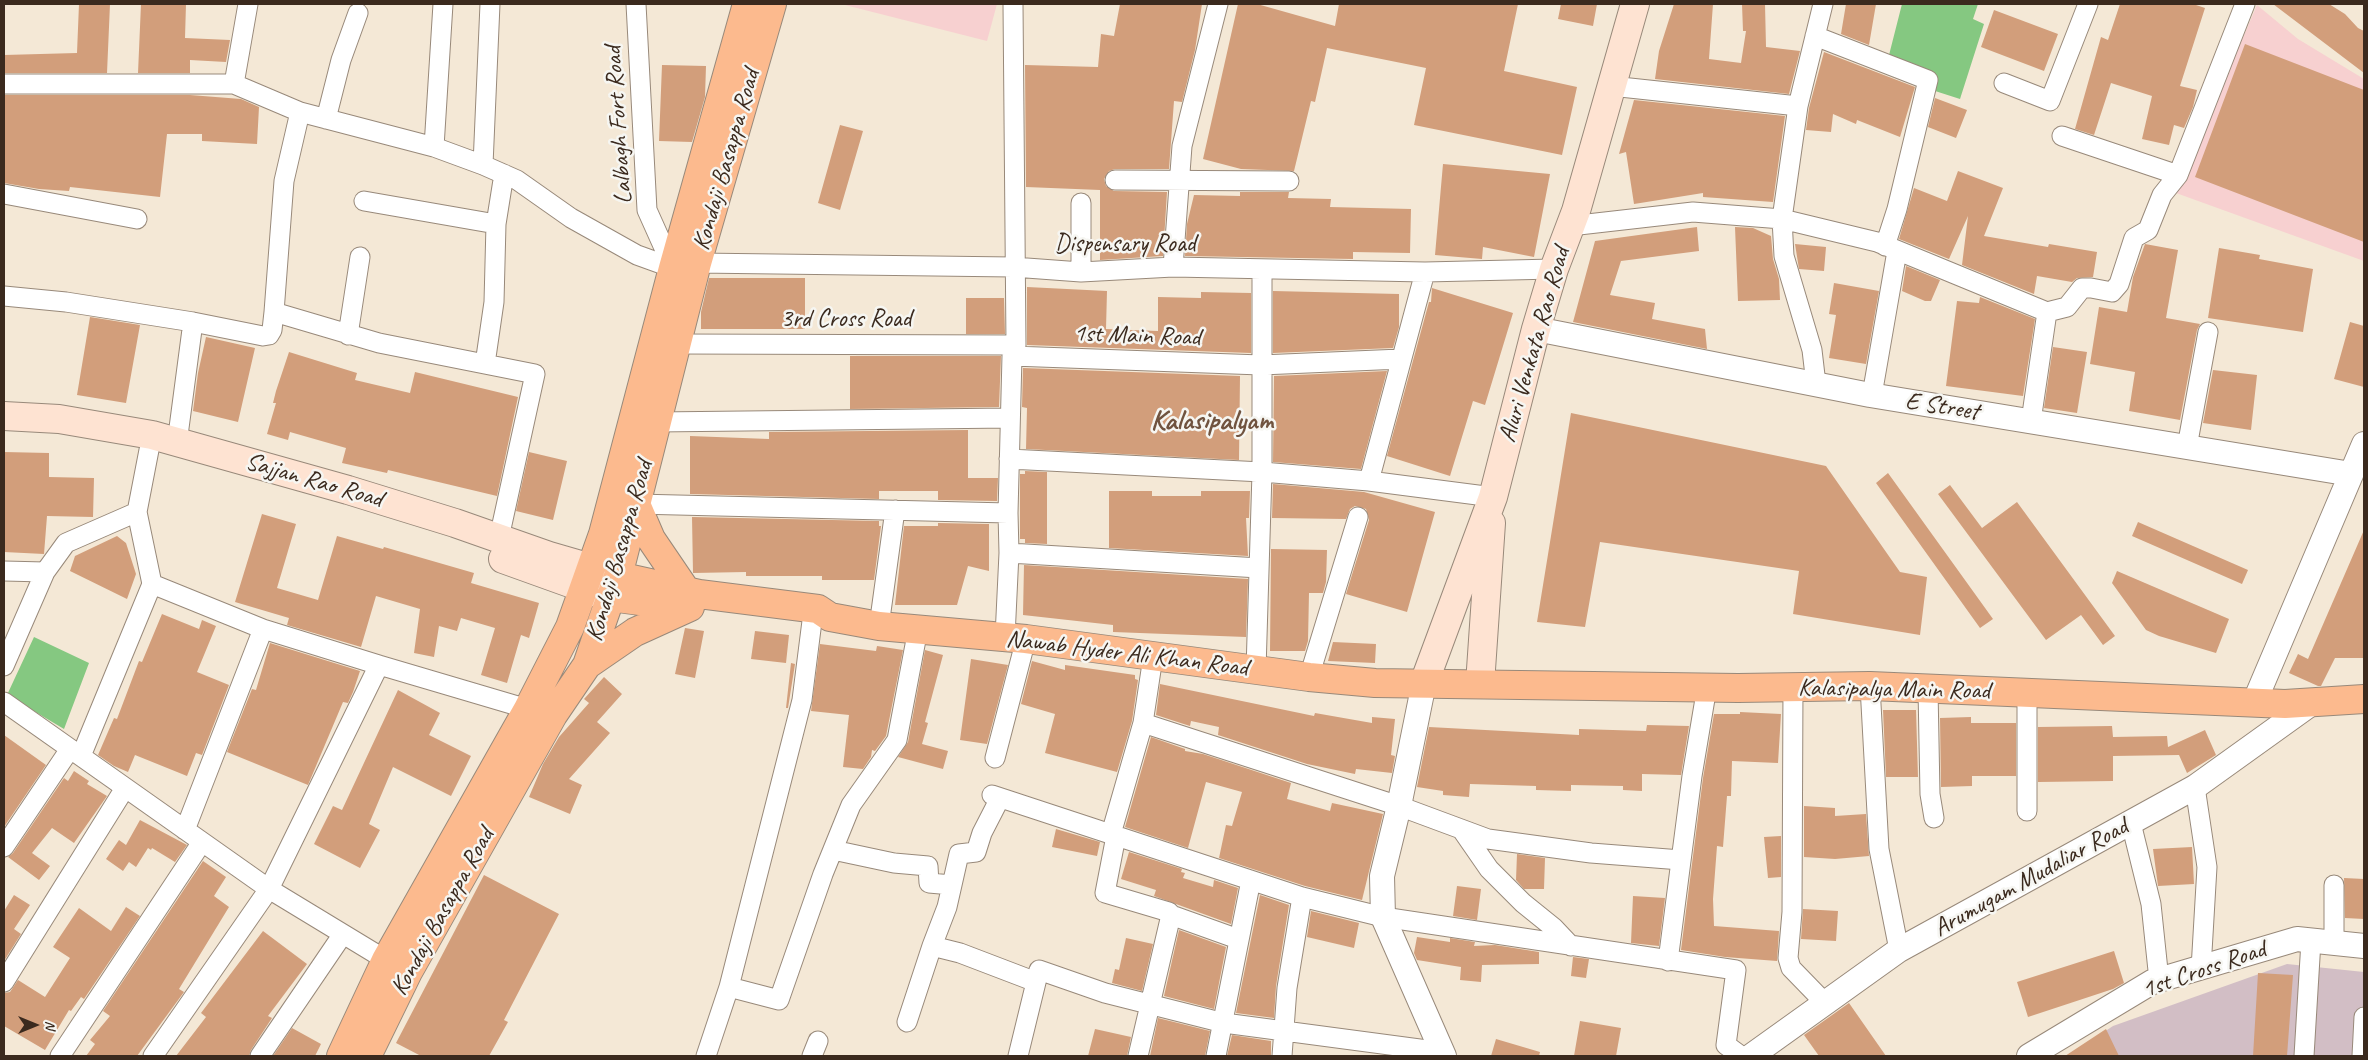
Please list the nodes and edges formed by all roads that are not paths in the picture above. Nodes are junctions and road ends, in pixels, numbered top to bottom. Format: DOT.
graph roads {
  1 [pos="248,4"];
  2 [pos="443,4"];
  3 [pos="490,4"];
  4 [pos="636,4"];
  5 [pos="747,4"];
  6 [pos="772,4"];
  7 [pos="1012,4"];
  8 [pos="1218,4"];
  9 [pos="1635,4"];
  10 [pos="1823,4"];
  11 [pos="2088,4"];
  12 [pos="2245,4"];
  13 [pos="358,13"];
  14 [pos="1815,36"];
  15 [pos="2004,83"];
  16 [pos="4,84"];
  17 [pos="234,84"];
  18 [pos="1611,86"];
  19 [pos="1798,106"];
  20 [pos="300,112"];
  21 [pos="326,119"];
  22 [pos="2062,136"];
  23 [pos="434,147"];
  24 [pos="483,165"];
  25 [pos="504,174"];
  26 [pos="2178,175"];
  27 [pos="1115,180"];
  28 [pos="1180,181"];
  29 [pos="1289,181"];
  30 [pos="4,194"];
  31 [pos="364,201"];
  32 [pos="1081,203"];
  33 [pos="137,219"];
  34 [pos="1782,219"];
  35 [pos="496,224"];
  36 [pos="1570,226"];
  37 [pos="1891,249"];
  38 [pos="360,257"];
  39 [pos="685,266"];
  40 [pos="1013,267"];
  41 [pos="1173,267"];
  42 [pos="1554,269"];
  43 [pos="1262,270"];
  44 [pos="1081,272"];
  45 [pos="1425,272"];
  46 [pos="4,296"];
  47 [pos="274,312"];
  48 [pos="2047,312"];
  49 [pos="193,322"];
  50 [pos="1536,329"];
  51 [pos="2208,332"];
  52 [pos="348,335"];
  53 [pos="676,344"];
  54 [pos="1014,350"];
  55 [pos="1401,359"];
  56 [pos="485,364"];
  57 [pos="1261,365"];
  58 [pos="1816,384"];
  59 [pos="1872,395"];
  60 [pos="4,416"];
  61 [pos="1010,418"];
  62 [pos="656,422"];
  63 [pos="2031,422"];
  64 [pos="4,430"];
  65 [pos="177,443"];
  66 [pos="2364,444"];
  67 [pos="2187,447"];
  68 [pos="149,450"];
  69 [pos="1009,459"];
  70 [pos="1262,472"];
  71 [pos="2351,474"];
  72 [pos="1369,481"];
  73 [pos="1493,496"];
  74 [pos="636,504"];
  75 [pos="894,510"];
  76 [pos="137,512"];
  77 [pos="1008,513"];
  78 [pos="1358,517"];
  79 [pos="499,538"];
  80 [pos="1009,553"];
  81 [pos="1259,568"];
  82 [pos="4,571"];
  83 [pos="45,572"];
  84 [pos="588,579"];
  85 [pos="152,584"];
  86 [pos="614,586"];
  87 [pos="689,600"];
  88 [pos="821,619"];
  89 [pos="879,626"];
  90 [pos="263,629"];
  91 [pos="918,629"];
  92 [pos="1015,638"];
  93 [pos="1153,656"];
  94 [pos="379,665"];
  95 [pos="587,665"];
  96 [pos="4,666"];
  97 [pos="1256,670"];
  98 [pos="1308,677"];
  99 [pos="1424,683"];
  100 [pos="1480,684"];
  101 [pos="1870,686"];
  102 [pos="1707,687"];
  103 [pos="1793,687"];
  104 [pos="1928,689"];
  105 [pos="2027,693"];
  106 [pos="2364,698"];
  107 [pos="4,702"];
  108 [pos="2254,703"];
  109 [pos="2312,704"];
  110 [pos="528,709"];
  111 [pos="1143,723"];
  112 [pos="75,753"];
  113 [pos="995,758"];
  114 [pos="2195,787"];
  115 [pos="125,788"];
  116 [pos="1399,806"];
  117 [pos="2027,811"];
  118 [pos="1934,818"];
  119 [pos="2131,823"];
  120 [pos="185,830"];
  121 [pos="1462,830"];
  122 [pos="1114,835"];
  123 [pos="202,842"];
  124 [pos="4,847"];
  125 [pos="833,850"];
  126 [pos="1681,860"];
  127 [pos="1251,880"];
  128 [pos="952,885"];
  129 [pos="2334,885"];
  130 [pos="268,889"];
  131 [pos="1302,897"];
  132 [pos="1171,915"];
  133 [pos="1383,917"];
  134 [pos="343,934"];
  135 [pos="1238,940"];
  136 [pos="2310,941"];
  137 [pos="2334,943"];
  138 [pos="932,946"];
  139 [pos="1571,946"];
  140 [pos="2364,946"];
  141 [pos="1899,950"];
  142 [pos="386,960"];
  143 [pos="1668,961"];
  144 [pos="2201,969"];
  145 [pos="2159,980"];
  146 [pos="4,982"];
  147 [pos="1036,982"];
  148 [pos="729,987"];
  149 [pos="1826,1003"];
  150 [pos="1151,1004"];
  151 [pos="2364,1017"];
  152 [pos="907,1022"];
  153 [pos="1224,1023"];
  154 [pos="1285,1030"];
  155 [pos="1443,1054"];
  156 [pos="60,1056"];
  157 [pos="153,1056"];
  158 [pos="260,1056"];
  159 [pos="341,1056"];
  160 [pos="367,1056"];
  161 [pos="706,1056"];
  162 [pos="1018,1056"];
  163 [pos="1138,1056"];
  164 [pos="1216,1056"];
  165 [pos="1282,1056"];
  166 [pos="1741,1056"];
  167 [pos="1751,1056"];
  168 [pos="2029,1056"];
  169 [pos="2304,1056"];
  170 [pos="2362,1056"];
  1 -- 17 [label="street"];
  2 -- 23 [label="street"];
  3 -- 24 [label="street"];
  4 -- 39 [label="street, Lalbagh Fort Road"];
  5 -- 39 [label="main road, Kondaji Basappa Road"];
  6 -- 39 [label="main road, Kondaji Basappa Road"];
  7 -- 40 [label="street"];
  8 -- 28 [label="street"];
  9 -- 18 [label="main road, Aluri Venkata Rao Road"];
  10 -- 14 [label="street"];
  11 -- 15 [label="street"];
  12 -- 26 [label="street"];
  13 -- 21 [label="street"];
  14 -- 19 [label="street"];
  14 -- 37 [label="street"];
  16 -- 17 [label="street"];
  17 -- 20 [label="street, Dispensary Road"];
  18 -- 19 [label="street"];
  18 -- 36 [label="main road, Aluri Venkata Rao Road"];
  19 -- 34 [label="street"];
  20 -- 21 [label="street, Dispensary Road"];
  20 -- 47 [label="street"];
  21 -- 23 [label="street, Dispensary Road"];
  22 -- 26 [label="street"];
  23 -- 24 [label="street, Dispensary Road"];
  24 -- 25 [label="street, Dispensary Road"];
  25 -- 35 [label="street"];
  25 -- 39 [label="street, Dispensary Road"];
  26 -- 48 [label="street"];
  27 -- 28 [label="street"];
  28 -- 29 [label="street"];
  28 -- 41 [label="street"];
  30 -- 33 [label="street"];
  31 -- 35 [label="street"];
  32 -- 44 [label="street"];
  34 -- 36 [label="street"];
  34 -- 37 [label="street"];
  34 -- 58 [label="street"];
  35 -- 56 [label="street"];
  36 -- 42 [label="main road, Aluri Venkata Rao Road"];
  37 -- 48 [label="street"];
  37 -- 59 [label="street"];
  38 -- 52 [label="street"];
  39 -- 40 [label="street, Dispensary Road"];
  39 -- 53 [label="main road, Kondaji Basappa Road"];
  39 -- 84 [label="main road, Kondaji Basappa Road"];
  40 -- 44 [label="street, Dispensary Road"];
  40 -- 54 [label="street"];
  41 -- 43 [label="street, Dispensary Road"];
  41 -- 44 [label="street, Dispensary Road"];
  42 -- 45 [label="street, Dispensary Road"];
  42 -- 50 [label="main road, Aluri Venkata Rao Road"];
  43 -- 45 [label="street, Dispensary Road"];
  43 -- 57 [label="street"];
  45 -- 55 [label="street"];
  46 -- 49 [label="street"];
  47 -- 49 [label="street"];
  47 -- 52 [label="street"];
  48 -- 63 [label="street"];
  49 -- 65 [label="street"];
  50 -- 58 [label="street, E Street"];
  50 -- 73 [label="main road, Aluri Venkata Rao Road"];
  51 -- 67 [label="street"];
  52 -- 56 [label="street"];
  53 -- 54 [label="street, 3rd Cross Road"];
  53 -- 62 [label="main road, Kondaji Basappa Road"];
  54 -- 57 [label="street, 1st Main Road"];
  54 -- 61 [label="street"];
  55 -- 57 [label="street, 1st Main Road"];
  55 -- 72 [label="street"];
  56 -- 79 [label="street"];
  57 -- 70 [label="street"];
  58 -- 59 [label="street, E Street"];
  59 -- 63 [label="street, E Street"];
  60 -- 65 [label="main road, Sajjan Rao Road"];
  61 -- 62 [label="street"];
  61 -- 69 [label="street"];
  62 -- 74 [label="main road, Kondaji Basappa Road"];
  63 -- 67 [label="street, E Street"];
  64 -- 68 [label="main road"];
  65 -- 79 [label="main road, Sajjan Rao Road"];
  66 -- 71 [label="street"];
  67 -- 71 [label="street, E Street"];
  68 -- 76 [label="street"];
  68 -- 84 [label="main road"];
  69 -- 70 [label="street"];
  69 -- 77 [label="street"];
  70 -- 72 [label="street"];
  70 -- 81 [label="street"];
  71 -- 108 [label="street"];
  72 -- 73 [label="street"];
  73 -- 99 [label="main road, Aluri Venkata Rao Road"];
  73 -- 100 [label="main road"];
  74 -- 75 [label="street"];
  74 -- 86 [label="main road, Kondaji Basappa Road"];
  74 -- 87 [label="main road"];
  75 -- 77 [label="street"];
  75 -- 89 [label="street"];
  76 -- 83 [label="street"];
  76 -- 85 [label="street"];
  77 -- 80 [label="street"];
  78 -- 98 [label="street"];
  79 -- 84 [label="main road, Sajjan Rao Road"];
  80 -- 81 [label="street"];
  80 -- 92 [label="street"];
  81 -- 97 [label="street"];
  82 -- 83 [label="street"];
  83 -- 96 [label="street"];
  84 -- 86 [label="main road"];
  84 -- 110 [label="main road, Kondaji Basappa Road"];
  85 -- 90 [label="street"];
  85 -- 112 [label="street"];
  86 -- 87 [label="main road, Nawab Hyder Ali Khan Road"];
  86 -- 95 [label="main road, Kondaji Basappa Road"];
  87 -- 88 [label="main road, Nawab Hyder Ali Khan Road"];
  87 -- 95 [label="main road"];
  88 -- 89 [label="main road, Nawab Hyder Ali Khan Road"];
  88 -- 148 [label="street"];
  89 -- 91 [label="main road, Nawab Hyder Ali Khan Road"];
  90 -- 94 [label="street"];
  90 -- 120 [label="street"];
  91 -- 92 [label="main road, Nawab Hyder Ali Khan Road"];
  91 -- 125 [label="street"];
  92 -- 93 [label="main road, Nawab Hyder Ali Khan Road"];
  92 -- 113 [label="street"];
  93 -- 97 [label="main road, Nawab Hyder Ali Khan Road"];
  93 -- 111 [label="street"];
  94 -- 110 [label="street"];
  94 -- 130 [label="street"];
  95 -- 160 [label="main road, Kondaji Basappa Road"];
  97 -- 98 [label="main road, Nawab Hyder Ali Khan Road"];
  98 -- 99 [label="main road, Nawab Hyder Ali Khan Road"];
  99 -- 100 [label="main road, Kalasipalya Main Road"];
  99 -- 116 [label="street"];
  100 -- 102 [label="main road, Kalasipalya Main Road"];
  101 -- 103 [label="main road, Kalasipalya Main Road"];
  101 -- 104 [label="main road, Kalasipalya Main Road"];
  101 -- 141 [label="street"];
  102 -- 103 [label="main road, Kalasipalya Main Road"];
  102 -- 126 [label="street"];
  103 -- 149 [label="street"];
  104 -- 105 [label="main road, Kalasipalya Main Road"];
  104 -- 118 [label="street"];
  105 -- 108 [label="main road, Kalasipalya Main Road"];
  105 -- 117 [label="street"];
  106 -- 109 [label="main road, Kalasipalya Main Road"];
  107 -- 112 [label="street"];
  108 -- 109 [label="main road, Kalasipalya Main Road"];
  109 -- 114 [label="street, Arumugam Mudaliar Road"];
  110 -- 142 [label="main road, Kondaji Basappa Road"];
  111 -- 116 [label="street"];
  111 -- 122 [label="street"];
  112 -- 115 [label="street"];
  112 -- 124 [label="street"];
  114 -- 119 [label="street, Arumugam Mudaliar Road"];
  114 -- 144 [label="street"];
  115 -- 120 [label="street"];
  115 -- 146 [label="street"];
  116 -- 121 [label="street"];
  116 -- 133 [label="street"];
  119 -- 141 [label="street, Arumugam Mudaliar Road"];
  119 -- 145 [label="street"];
  120 -- 123 [label="street"];
  121 -- 126 [label="street"];
  121 -- 139 [label="street"];
  122 -- 127 [label="street"];
  122 -- 128 [label="street"];
  122 -- 132 [label="street"];
  123 -- 130 [label="street"];
  123 -- 156 [label="street"];
  125 -- 128 [label="street"];
  125 -- 148 [label="street"];
  126 -- 143 [label="street"];
  127 -- 131 [label="street"];
  127 -- 135 [label="street"];
  128 -- 138 [label="street"];
  129 -- 137 [label="street"];
  130 -- 134 [label="street"];
  130 -- 157 [label="street"];
  131 -- 133 [label="street"];
  131 -- 154 [label="street"];
  132 -- 135 [label="street"];
  132 -- 150 [label="street"];
  133 -- 139 [label="street"];
  133 -- 155 [label="street"];
  134 -- 142 [label="street"];
  134 -- 158 [label="street"];
  135 -- 153 [label="street"];
  136 -- 137 [label="street, 1st Cross Road"];
  136 -- 144 [label="street, 1st Cross Road"];
  136 -- 169 [label="street"];
  137 -- 140 [label="street, 1st Cross Road"];
  138 -- 147 [label="street"];
  138 -- 152 [label="street"];
  139 -- 143 [label="street"];
  141 -- 149 [label="street, Arumugam Mudaliar Road"];
  142 -- 159 [label="main road, Kondaji Basappa Road"];
  143 -- 166 [label="street"];
  144 -- 145 [label="street, 1st Cross Road"];
  145 -- 168 [label="street, 1st Cross Road"];
  147 -- 150 [label="street"];
  147 -- 162 [label="street"];
  148 -- 161 [label="street"];
  149 -- 167 [label="street, Arumugam Mudaliar Road"];
  150 -- 153 [label="street"];
  150 -- 163 [label="street"];
  151 -- 170 [label="street"];
  153 -- 154 [label="street"];
  153 -- 164 [label="street"];
  154 -- 155 [label="street"];
  154 -- 165 [label="street"];
}
